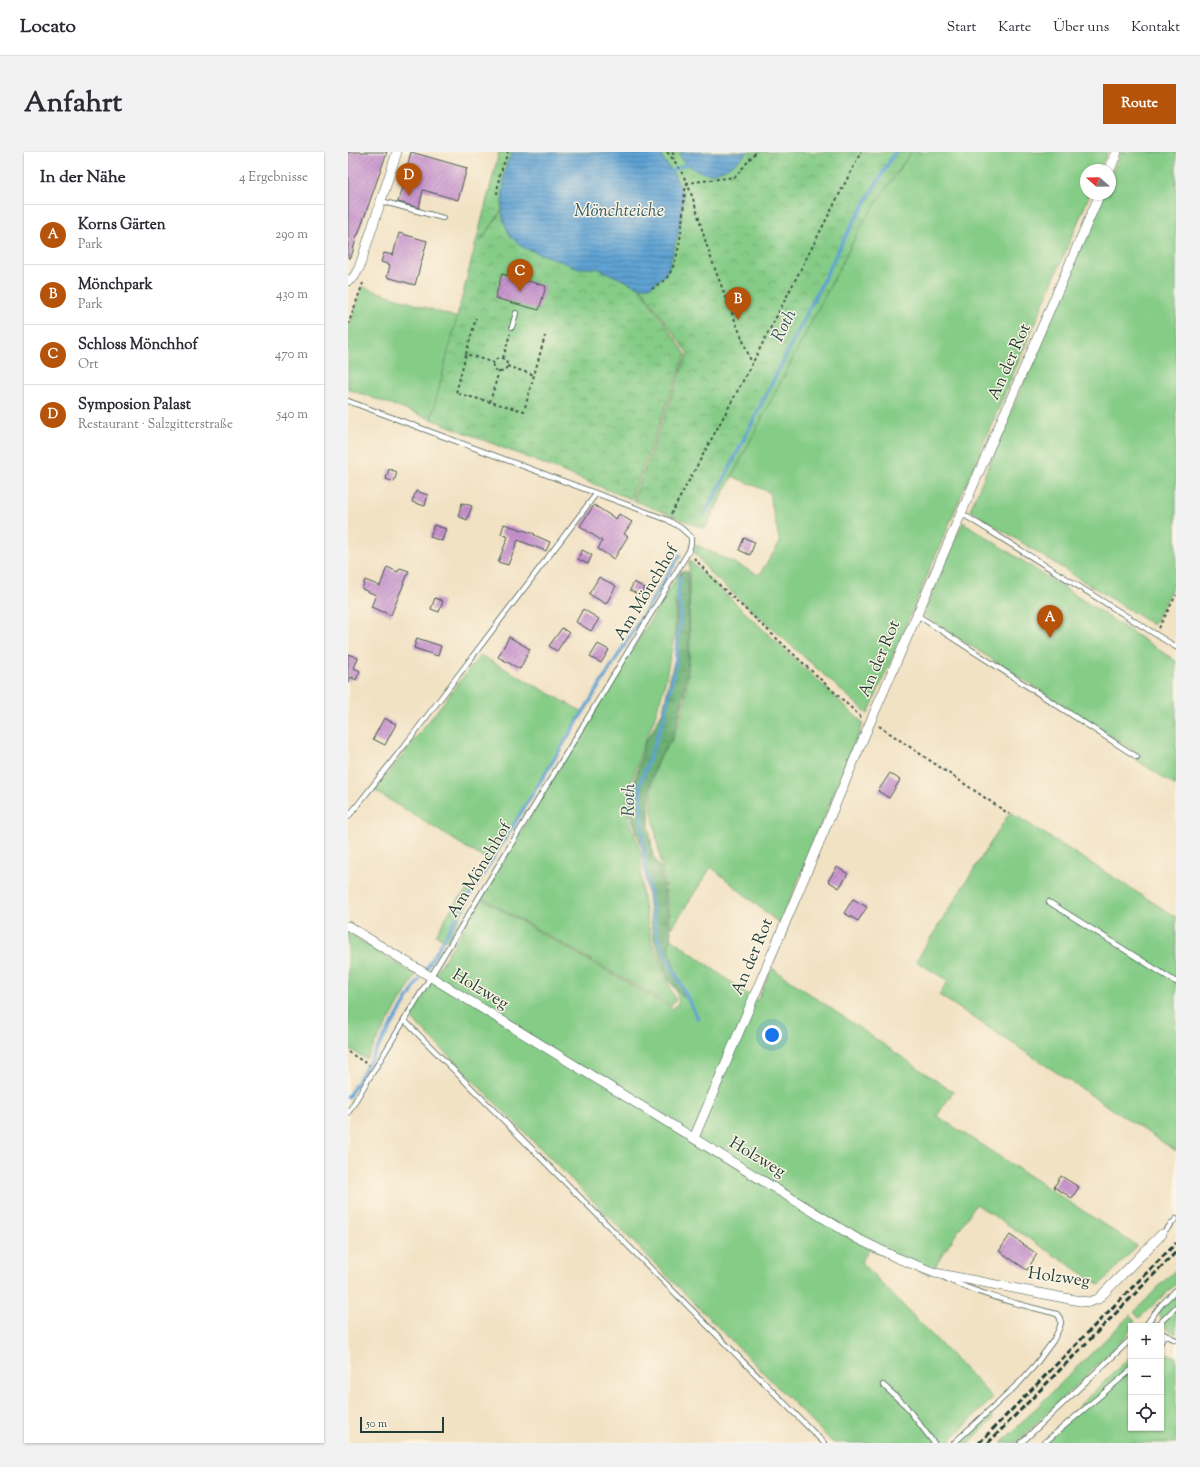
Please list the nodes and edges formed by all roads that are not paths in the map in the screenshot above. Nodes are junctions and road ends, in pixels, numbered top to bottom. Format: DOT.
graph roads {
  1 [pos="397,152"];
  2 [pos="1117,152"];
  3 [pos="1112,164"];
  4 [pos="1097,200"];
  5 [pos="381,201"];
  6 [pos="443,218"];
  7 [pos="348,281"];
  8 [pos="516,313"];
  9 [pos="512,327"];
  10 [pos="348,401"];
  11 [pos="596,494"];
  12 [pos="961,513"];
  13 [pos="917,614"];
  14 [pos="1176,647"];
  15 [pos="1137,757"];
  16 [pos="348,817"];
  17 [pos="1049,902"];
  18 [pos="348,926"];
  19 [pos="430,978"];
  20 [pos="1176,982"];
  21 [pos="404,1020"];
  22 [pos="348,1113"];
  23 [pos="694,1138"];
  24 [pos="1176,1219"];
  25 [pos="1162,1234"];
  26 [pos="935,1273"];
  27 [pos="1176,1290"];
  28 [pos="1176,1307"];
  29 [pos="1148,1323"];
  30 [pos="1160,1323"];
  31 [pos="1164,1334"];
  32 [pos="1176,1340"];
  33 [pos="1128,1342"];
  34 [pos="1128,1373"];
  35 [pos="883,1385"];
  36 [pos="824,1443"];
  37 [pos="934,1443"];
  38 [pos="954,1443"];
  39 [pos="1021,1443"];
  40 [pos="1044,1443"];
  1 -- 5 [label="street"];
  2 -- 3 [label="street"];
  4 -- 12 [label="street, An der Rot"];
  5 -- 6 [label="lane"];
  5 -- 7 [label="street"];
  8 -- 9 [label="lane"];
  10 -- 11 [label="lane, Am Mönchhof"];
  11 -- 16 [label="lane"];
  11 -- 19 [label="lane, Am Mönchhof"];
  12 -- 13 [label="street, An der Rot"];
  12 -- 14 [label="lane"];
  13 -- 15 [label="lane"];
  13 -- 23 [label="street, An der Rot"];
  17 -- 20 [label="lane"];
  18 -- 19 [label="street, Holzweg"];
  19 -- 21 [label="lane, Am Mönchhof"];
  19 -- 23 [label="street, Holzweg"];
  21 -- 22 [label="lane, Am Mönchhof"];
  21 -- 36 [label="lane"];
  23 -- 26 [label="street, Holzweg"];
  24 -- 25 [label="lane"];
  25 -- 26 [label="street, Holzweg"];
  26 -- 38 [label="lane"];
  27 -- 29 [label="lane"];
  28 -- 30 [label="lane"];
  31 -- 32 [label="lane"];
  33 -- 39 [label="lane"];
  34 -- 40 [label="lane"];
  35 -- 37 [label="lane"];
}
